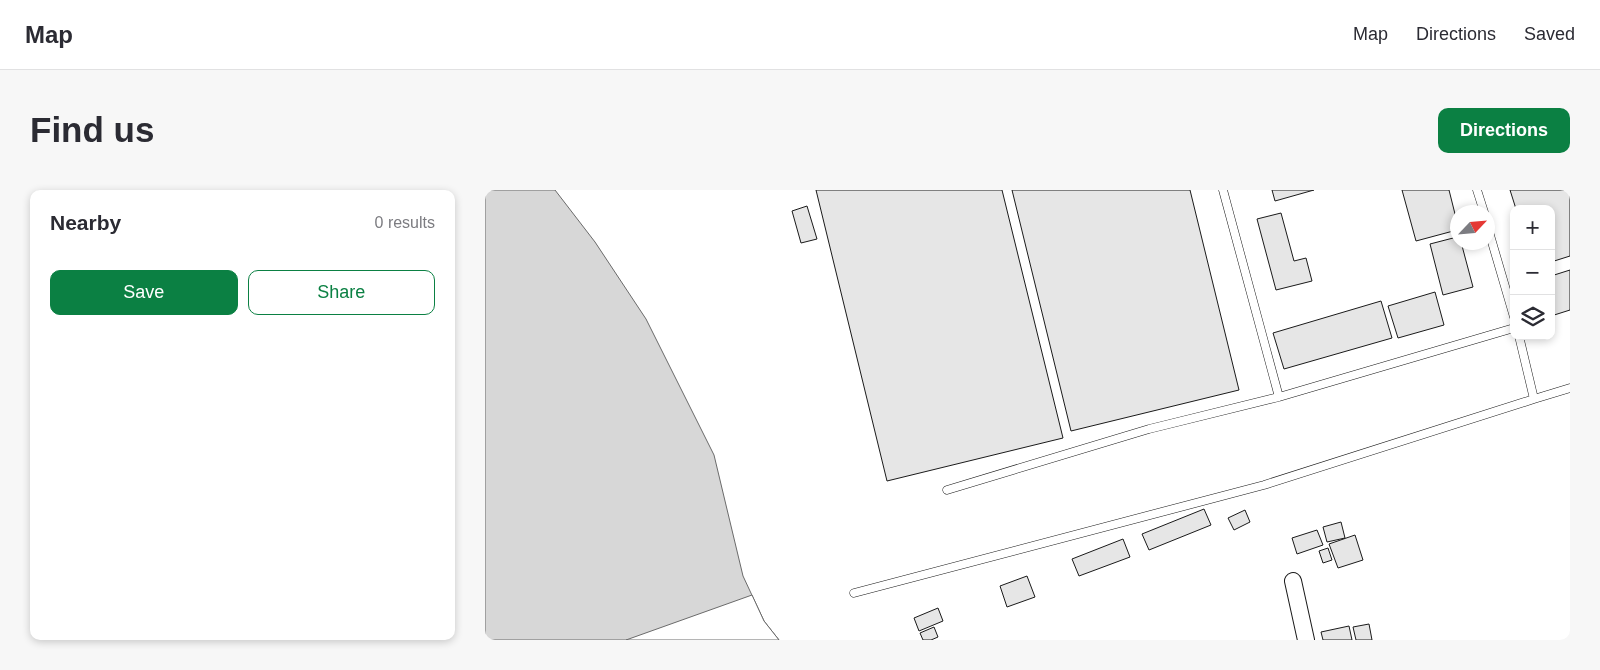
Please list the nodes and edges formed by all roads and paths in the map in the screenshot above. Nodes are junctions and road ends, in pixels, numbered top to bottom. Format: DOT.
graph roads {
  1 [pos="1223,190"];
  2 [pos="1477,190"];
  3 [pos="1482,205"];
  4 [pos="1494,250"];
  5 [pos="1510,303"];
  6 [pos="1510,329"];
  7 [pos="1520,340"];
  8 [pos="1570,388"];
  9 [pos="1279,397"];
  10 [pos="1535,399"];
  11 [pos="947,490"];
  12 [pos="1293,581"];
  13 [pos="854,593"];
  14 [pos="1306,640"];
  1 -- 9 [label="lane"];
  2 -- 3 [label="lane"];
  4 -- 5 [label="lane"];
  6 -- 9 [label="lane"];
  7 -- 10 [label="lane"];
  8 -- 10 [label="lane"];
  9 -- 11 [label="lane"];
  10 -- 13 [label="lane"];
  12 -- 14 [label="street"];
}
